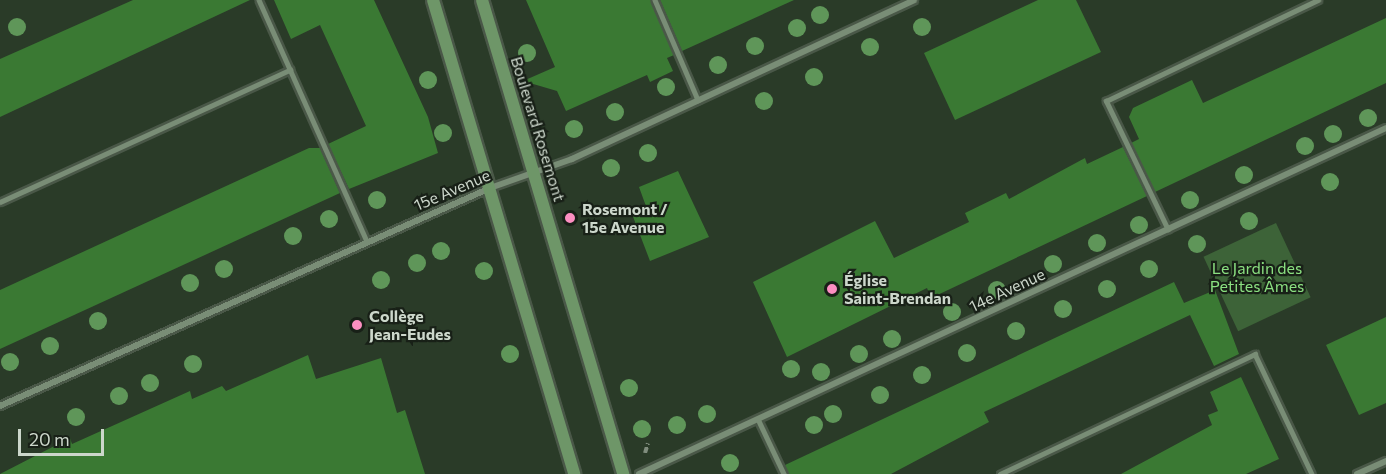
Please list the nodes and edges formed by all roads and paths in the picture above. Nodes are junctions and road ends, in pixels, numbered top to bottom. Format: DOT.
graph roads {
  1 [pos="259,0"];
  2 [pos="433,0"];
  3 [pos="482,0"];
  4 [pos="655,0"];
  5 [pos="914,0"];
  6 [pos="1318,0"];
  7 [pos="290,70"];
  8 [pos="698,100"];
  9 [pos="1386,128"];
  10 [pos="533,173"];
  11 [pos="490,188"];
  12 [pos="0,202"];
  13 [pos="1168,230"];
  14 [pos="367,241"];
  15 [pos="0,406"];
  16 [pos="759,421"];
  17 [pos="1386,461"];
  18 [pos="574,474"];
  19 [pos="623,474"];
  20 [pos="639,474"];
  21 [pos="784,474"];
  22 [pos="1000,474"];
  23 [pos="1312,474"];
  24 [pos="1357,474"];
  1 -- 7 [label="lane"];
  2 -- 11 [label="main road"];
  3 -- 10 [label="main road, Boulevard Rosemont"];
  4 -- 8 [label="lane"];
  5 -- 8 [label="street, 15e Avenue"];
  6 -- 13 [label="lane"];
  7 -- 12 [label="lane"];
  7 -- 14 [label="lane"];
  8 -- 10 [label="street, 15e Avenue"];
  9 -- 13 [label="street, 14e Avenue"];
  10 -- 11 [label="street, 15e Avenue"];
  10 -- 19 [label="main road, Boulevard Rosemont"];
  11 -- 14 [label="street, 15e Avenue"];
  11 -- 18 [label="main road"];
  13 -- 16 [label="street, 14e Avenue"];
  14 -- 15 [label="street, 15e Avenue"];
  16 -- 20 [label="street, 14e Avenue"];
  16 -- 21 [label="lane"];
  17 -- 24 [label="street"];
  22 -- 23 [label="lane"];
}
